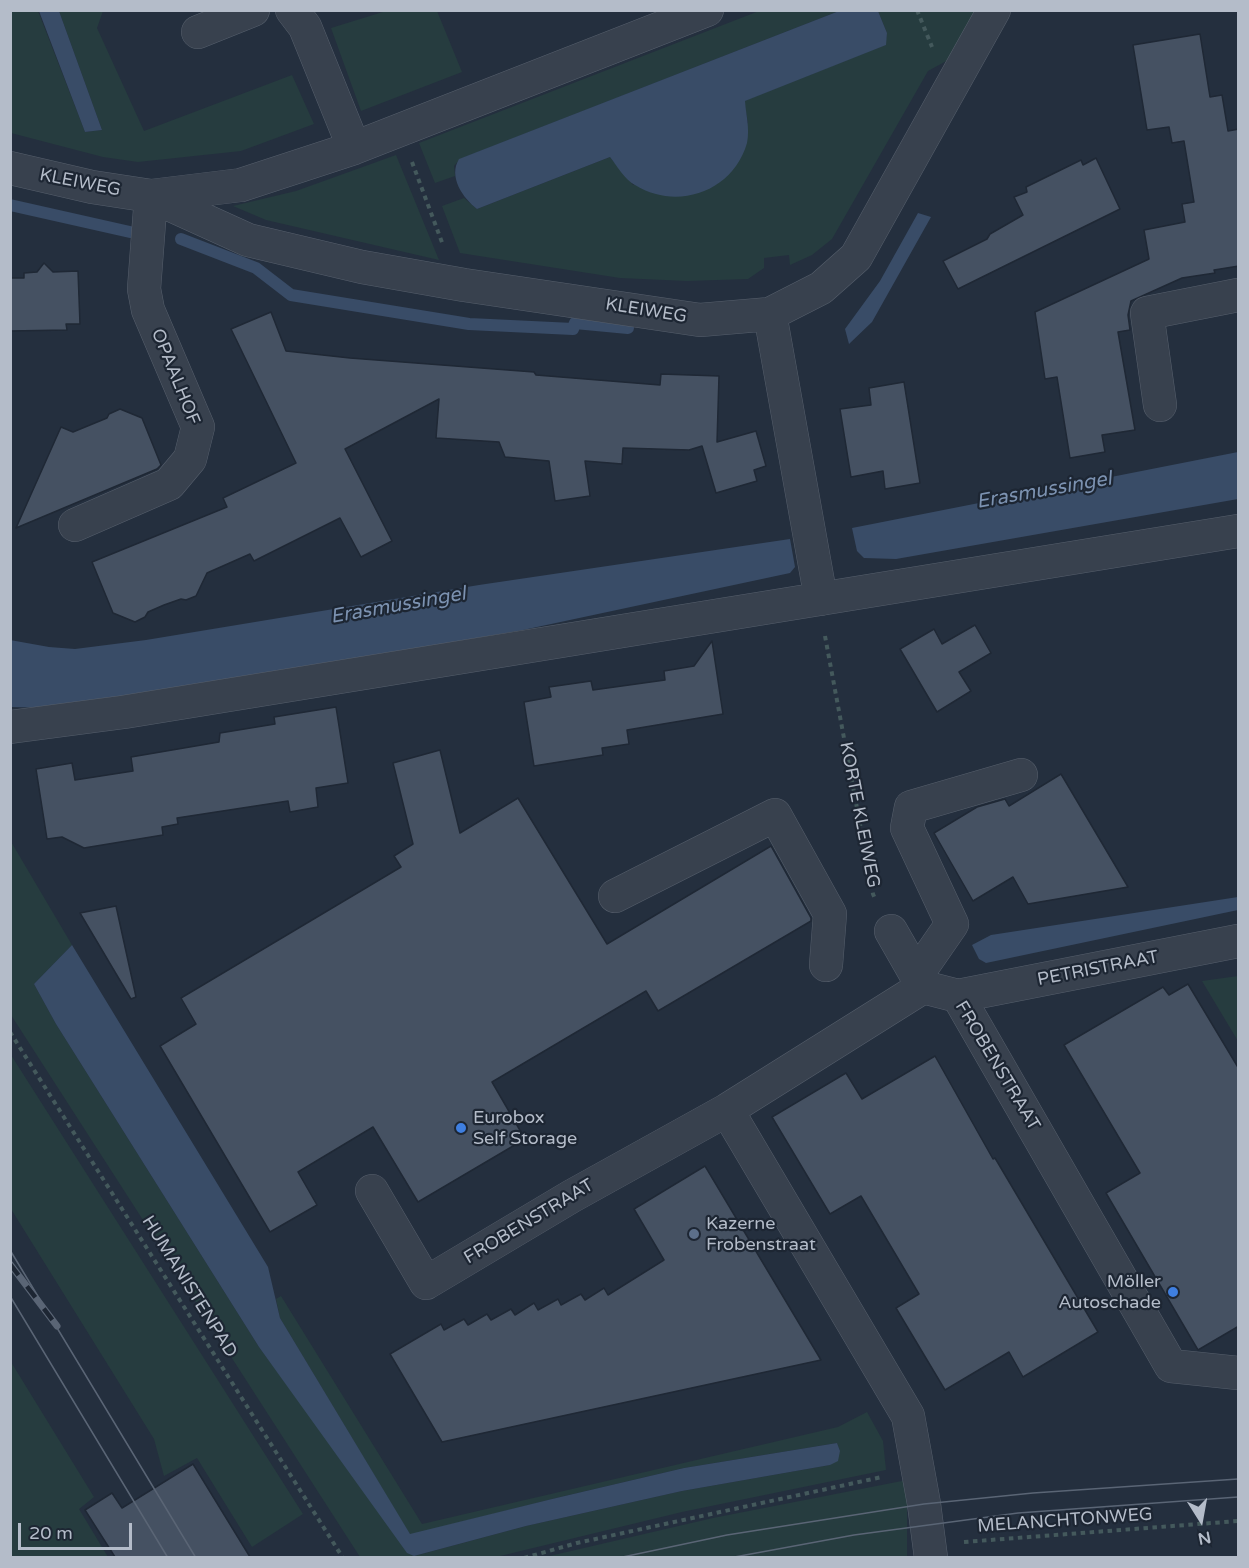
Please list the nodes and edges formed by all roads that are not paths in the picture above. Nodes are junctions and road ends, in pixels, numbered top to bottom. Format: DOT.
graph roads {
  1 [pos="252,10"];
  2 [pos="292,10"];
  3 [pos="707,10"];
  4 [pos="994,10"];
  5 [pos="198,32"];
  6 [pos="354,148"];
  7 [pos="10,168"];
  8 [pos="151,196"];
  9 [pos="1239,295"];
  10 [pos="770,314"];
  11 [pos="1160,405"];
  12 [pos="75,525"];
  13 [pos="1239,531"];
  14 [pos="821,599"];
  15 [pos="10,727"];
  16 [pos="1021,775"];
  17 [pos="615,896"];
  18 [pos="891,931"];
  19 [pos="1239,941"];
  20 [pos="826,965"];
  21 [pos="919,981"];
  22 [pos="958,996"];
  23 [pos="727,1110"];
  24 [pos="372,1191"];
  25 [pos="1239,1373"];
  26 [pos="930,1551"];
  1 -- 5 [label="street"];
  2 -- 6 [label="street"];
  3 -- 6 [label="street, KLEIWEG"];
  4 -- 10 [label="street, KLEIWEG"];
  6 -- 8 [label="street, KLEIWEG"];
  7 -- 8 [label="street, KLEIWEG"];
  8 -- 10 [label="street, KLEIWEG"];
  8 -- 12 [label="street, OPAALHOF"];
  9 -- 11 [label="street"];
  10 -- 14 [label="street"];
  13 -- 14 [label="street"];
  14 -- 15 [label="street"];
  16 -- 21 [label="street"];
  17 -- 20 [label="street"];
  18 -- 21 [label="street"];
  19 -- 22 [label="street, PETRISTRAAT"];
  21 -- 22 [label="street, FROBENSTRAAT"];
  21 -- 23 [label="street, FROBENSTRAAT"];
  22 -- 25 [label="street, FROBENSTRAAT"];
  23 -- 24 [label="street, FROBENSTRAAT"];
  23 -- 26 [label="street"];
}
